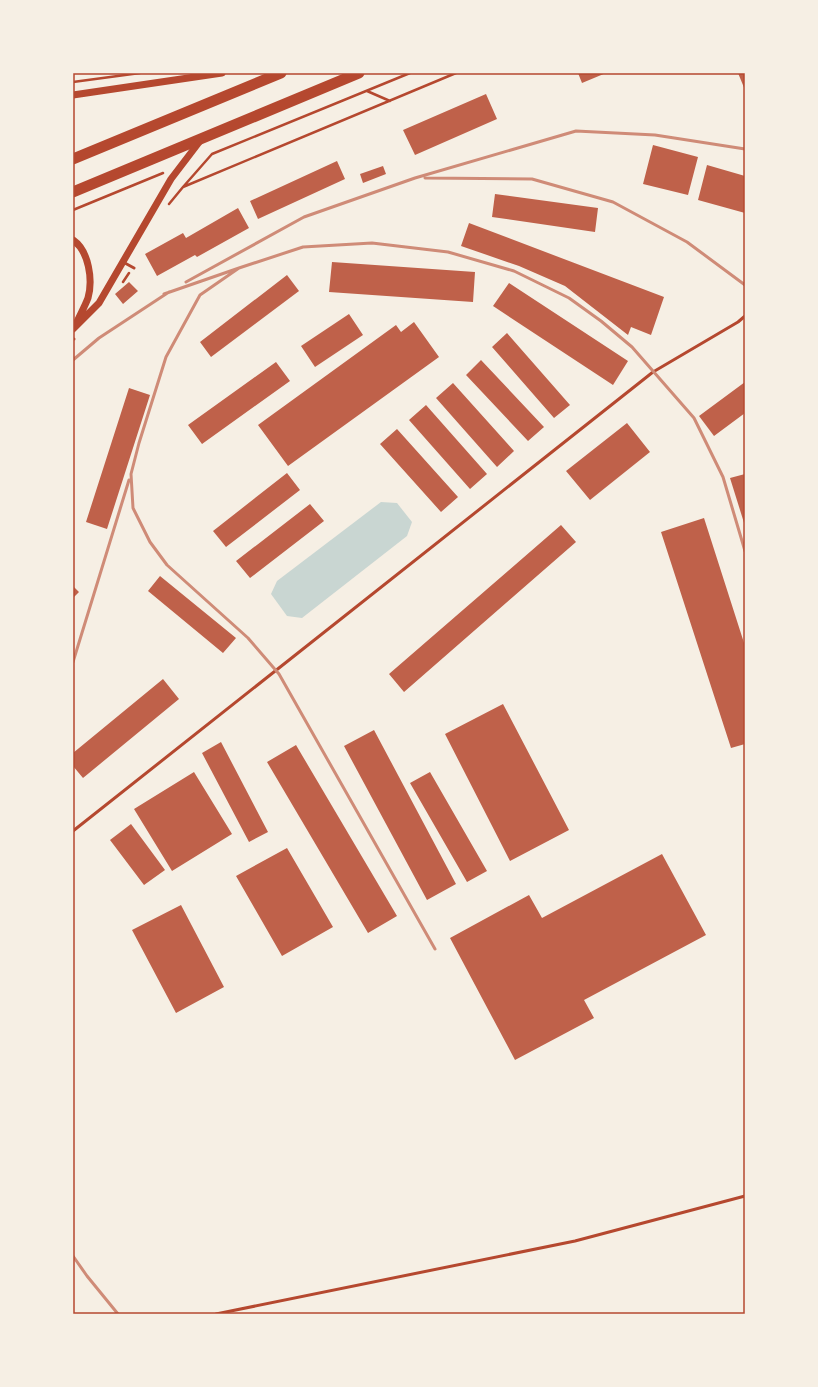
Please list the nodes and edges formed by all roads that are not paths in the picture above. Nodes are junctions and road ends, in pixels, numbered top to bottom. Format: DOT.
graph roads {
  1 [pos="222,73"];
  2 [pos="281,73"];
  3 [pos="359,73"];
  4 [pos="73,95"];
  5 [pos="202,139"];
  6 [pos="73,159"];
  7 [pos="73,192"];
  8 [pos="73,240"];
  9 [pos="123,262"];
  10 [pos="133,267"];
  11 [pos="745,316"];
  12 [pos="74,328"];
  13 [pos="73,831"];
  14 [pos="745,1196"];
  15 [pos="216,1314"];
  1 -- 4 [label="street"];
  2 -- 6 [label="highway"];
  3 -- 5 [label="highway"];
  5 -- 7 [label="highway"];
  5 -- 9 [label="street"];
  8 -- 12 [label="street"];
  9 -- 10 [label="lane"];
  9 -- 12 [label="street"];
  11 -- 13 [label="lane"];
  14 -- 15 [label="lane"];
}
